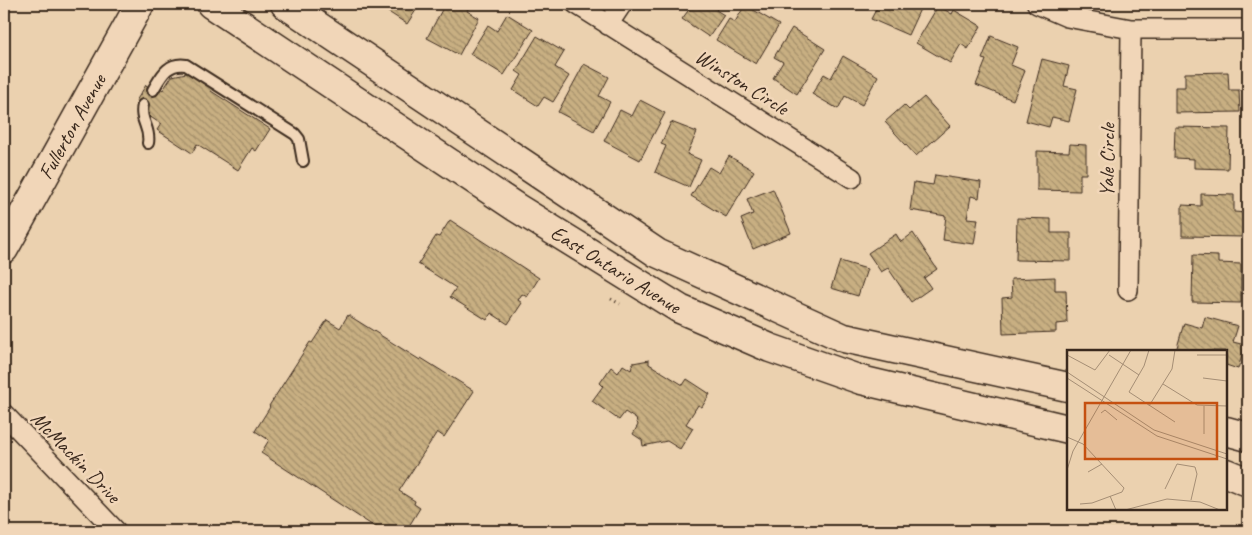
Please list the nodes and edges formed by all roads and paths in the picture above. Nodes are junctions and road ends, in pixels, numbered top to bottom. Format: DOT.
graph roads {
  1 [pos="140,4"];
  2 [pos="211,4"];
  3 [pos="285,4"];
  4 [pos="576,4"];
  5 [pos="622,4"];
  6 [pos="1037,4"];
  7 [pos="608,25"];
  8 [pos="1131,29"];
  9 [pos="1248,29"];
  10 [pos="153,90"];
  11 [pos="143,105"];
  12 [pos="148,143"];
  13 [pos="303,161"];
  14 [pos="852,178"];
  15 [pos="4,249"];
  16 [pos="621,272"];
  17 [pos="1128,290"];
  18 [pos="611,299"];
  19 [pos="620,304"];
  20 [pos="844,338"];
  21 [pos="1067,387"];
  22 [pos="4,414"];
  23 [pos="1067,429"];
  24 [pos="1227,431"];
  25 [pos="1248,437"];
  26 [pos="1227,473"];
  27 [pos="1248,482"];
  28 [pos="116,531"];
  1 -- 15 [label="main road, Fullerton Avenue"];
  2 -- 16 [label="main road, East Ontario Avenue"];
  3 -- 20 [label="main road, East Ontario Avenue"];
  4 -- 7 [label="street, Winston Circle"];
  5 -- 7 [label="street"];
  6 -- 8 [label="street"];
  7 -- 14 [label="street, Winston Circle"];
  8 -- 9 [label="street"];
  8 -- 17 [label="street, Yale Circle"];
  10 -- 13 [label="lane"];
  11 -- 12 [label="lane"];
  16 -- 20 [label="main road"];
  16 -- 23 [label="main road, East Ontario Avenue"];
  18 -- 19 [label="path"];
  20 -- 21 [label="main road, East Ontario Avenue"];
  22 -- 28 [label="street, McMackin Drive"];
  24 -- 25 [label="main road"];
  26 -- 27 [label="main road"];
}
